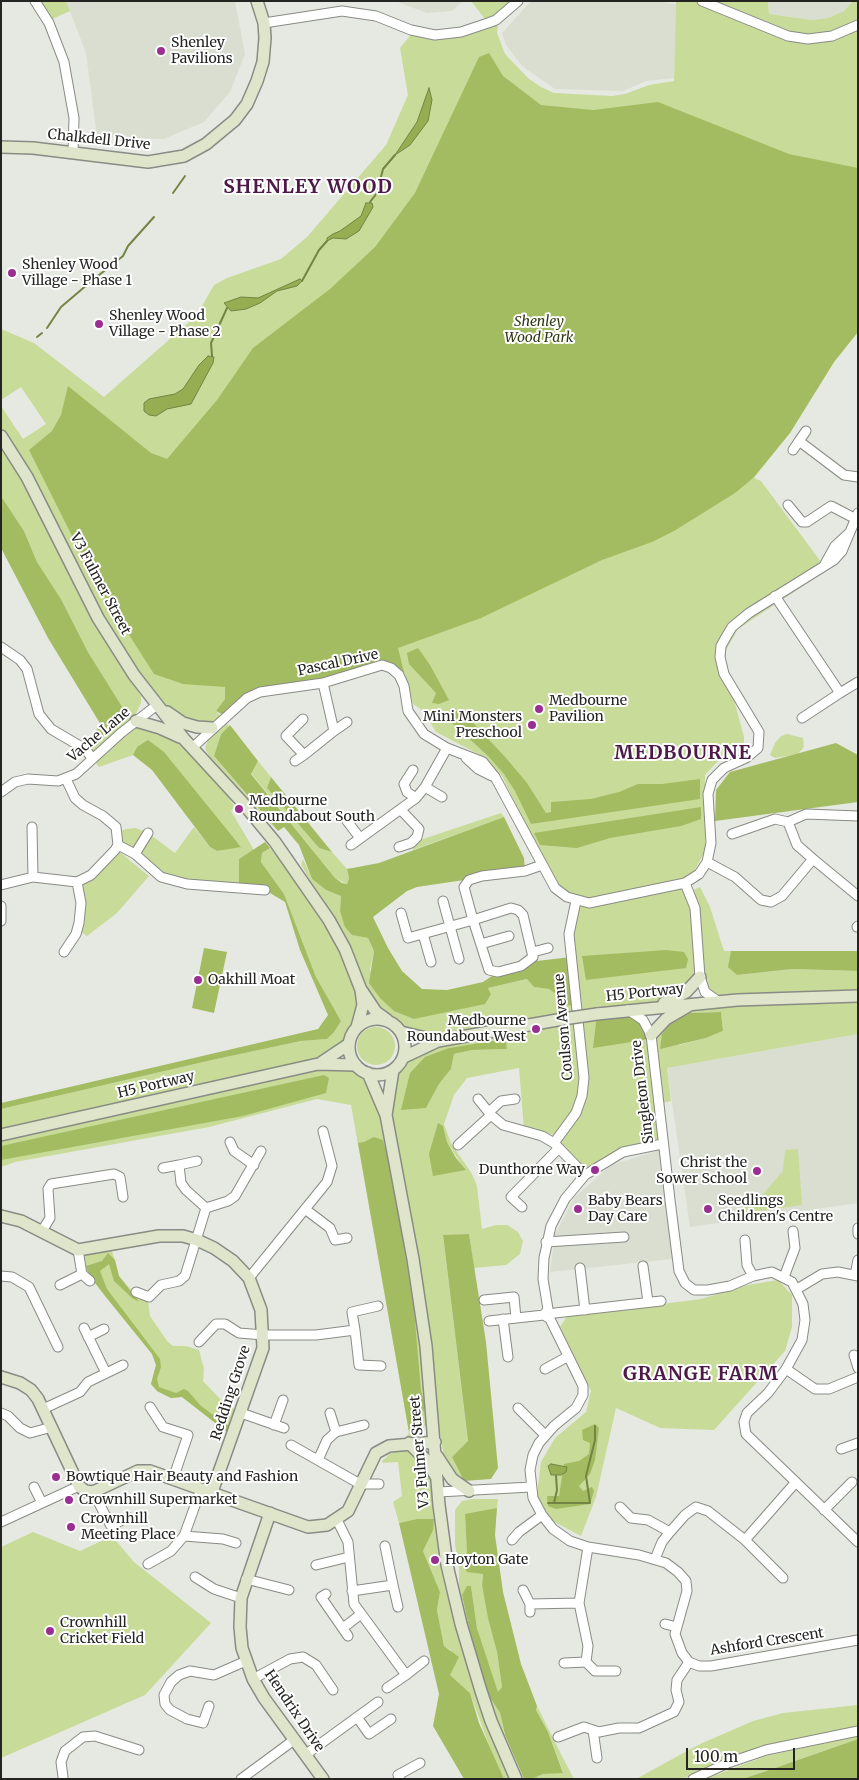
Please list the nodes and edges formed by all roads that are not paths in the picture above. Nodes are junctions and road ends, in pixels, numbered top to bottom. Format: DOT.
graph roads {
  1 [pos="35,1"];
  2 [pos="257,1"];
  3 [pos="518,1"];
  4 [pos="702,1"];
  5 [pos="264,23"];
  6 [pos="858,25"];
  7 [pos="1,147"];
  8 [pos="73,152"];
  9 [pos="806,431"];
  10 [pos="1,436"];
  11 [pos="799,442"];
  12 [pos="793,450"];
  13 [pos="858,477"];
  14 [pos="788,506"];
  15 [pos="857,515"];
  16 [pos="775,596"];
  17 [pos="1,647"];
  18 [pos="858,682"];
  19 [pos="323,683"];
  20 [pos="840,694"];
  21 [pos="157,706"];
  22 [pos="802,718"];
  23 [pos="303,719"];
  24 [pos="136,721"];
  25 [pos="347,722"];
  26 [pos="212,728"];
  27 [pos="334,731"];
  28 [pos="184,739"];
  29 [pos="192,748"];
  30 [pos="447,748"];
  31 [pos="304,754"];
  32 [pos="92,758"];
  33 [pos="295,761"];
  34 [pos="413,770"];
  35 [pos="66,779"];
  36 [pos="425,787"];
  37 [pos="1,792"];
  38 [pos="442,797"];
  39 [pos="416,798"];
  40 [pos="401,810"];
  41 [pos="858,816"];
  42 [pos="347,821"];
  43 [pos="788,822"];
  44 [pos="32,827"];
  45 [pos="148,833"];
  46 [pos="732,834"];
  47 [pos="360,838"];
  48 [pos="118,845"];
  49 [pos="352,845"];
  50 [pos="399,847"];
  51 [pos="135,854"];
  52 [pos="813,859"];
  53 [pos="706,862"];
  54 [pos="542,865"];
  55 [pos="32,878"];
  56 [pos="77,882"];
  57 [pos="685,884"];
  58 [pos="1,885"];
  59 [pos="265,890"];
  60 [pos="858,896"];
  61 [pos="443,901"];
  62 [pos="576,901"];
  63 [pos="1,906"];
  64 [pos="400,913"];
  65 [pos="473,920"];
  66 [pos="1,921"];
  67 [pos="450,926"];
  68 [pos="423,934"];
  69 [pos="509,936"];
  70 [pos="481,944"];
  71 [pos="548,948"];
  72 [pos="64,952"];
  73 [pos="533,952"];
  74 [pos="459,959"];
  75 [pos="431,962"];
  76 [pos="700,977"];
  77 [pos="361,990"];
  78 [pos="858,996"];
  79 [pos="719,1002"];
  80 [pos="691,1004"];
  81 [pos="658,1006"];
  82 [pos="628,1010"];
  83 [pos="387,1020"];
  84 [pos="357,1027"];
  85 [pos="401,1032"];
  86 [pos="651,1035"];
  87 [pos="438,1041"];
  88 [pos="349,1044"];
  89 [pos="404,1057"];
  90 [pos="318,1064"];
  91 [pos="356,1065"];
  92 [pos="393,1070"];
  93 [pos="368,1074"];
  94 [pos="478,1099"];
  95 [pos="515,1099"];
  96 [pos="490,1114"];
  97 [pos="386,1115"];
  98 [pos="323,1131"];
  99 [pos="1,1135"];
  100 [pos="230,1142"];
  101 [pos="662,1144"];
  102 [pos="458,1145"];
  103 [pos="556,1146"];
  104 [pos="260,1151"];
  105 [pos="197,1161"];
  106 [pos="254,1164"];
  107 [pos="179,1165"];
  108 [pos="164,1168"];
  109 [pos="585,1175"];
  110 [pos="123,1197"];
  111 [pos="522,1207"];
  112 [pos="206,1208"];
  113 [pos="305,1209"];
  114 [pos="1,1216"];
  115 [pos="858,1228"];
  116 [pos="42,1231"];
  117 [pos="793,1231"];
  118 [pos="858,1234"];
  119 [pos="624,1237"];
  120 [pos="347,1238"];
  121 [pos="197,1240"];
  122 [pos="745,1240"];
  123 [pos="546,1242"];
  124 [pos="78,1250"];
  125 [pos="858,1260"];
  126 [pos="643,1266"];
  127 [pos="580,1268"];
  128 [pos="82,1274"];
  129 [pos="856,1275"];
  130 [pos="1,1276"];
  131 [pos="753,1276"];
  132 [pos="784,1277"];
  133 [pos="249,1278"];
  134 [pos="90,1281"];
  135 [pos="60,1284"];
  136 [pos="797,1289"];
  137 [pos="136,1292"];
  138 [pos="484,1300"];
  139 [pos="661,1301"];
  140 [pos="648,1302"];
  141 [pos="378,1306"];
  142 [pos="585,1310"];
  143 [pos="549,1314"];
  144 [pos="516,1318"];
  145 [pos="503,1319"];
  146 [pos="489,1321"];
  147 [pos="104,1329"];
  148 [pos="355,1330"];
  149 [pos="264,1335"];
  150 [pos="199,1342"];
  151 [pos="58,1347"];
  152 [pos="854,1355"];
  153 [pos="567,1356"];
  154 [pos="508,1357"];
  155 [pos="123,1365"];
  156 [pos="381,1366"];
  157 [pos="858,1368"];
  158 [pos="545,1369"];
  159 [pos="786,1369"];
  160 [pos="106,1373"];
  161 [pos="1,1377"];
  162 [pos="858,1377"];
  163 [pos="283,1400"];
  164 [pos="150,1407"];
  165 [pos="518,1408"];
  166 [pos="43,1409"];
  167 [pos="1,1413"];
  168 [pos="241,1413"];
  169 [pos="330,1413"];
  170 [pos="274,1425"];
  171 [pos="364,1425"];
  172 [pos="52,1427"];
  173 [pos="284,1428"];
  174 [pos="336,1432"];
  175 [pos="545,1435"];
  176 [pos="435,1442"];
  177 [pos="858,1443"];
  178 [pos="409,1444"];
  179 [pos="291,1445"];
  180 [pos="841,1449"];
  181 [pos="436,1455"];
  182 [pos="318,1460"];
  183 [pos="173,1479"];
  184 [pos="438,1480"];
  185 [pos="796,1482"];
  186 [pos="852,1482"];
  187 [pos="360,1484"];
  188 [pos="379,1484"];
  189 [pos="34,1487"];
  190 [pos="531,1487"];
  191 [pos="86,1490"];
  192 [pos="207,1491"];
  193 [pos="469,1491"];
  194 [pos="438,1492"];
  195 [pos="42,1503"];
  196 [pos="620,1507"];
  197 [pos="824,1510"];
  198 [pos="270,1513"];
  199 [pos="542,1516"];
  200 [pos="128,1517"];
  201 [pos="337,1520"];
  202 [pos="1,1522"];
  203 [pos="670,1532"];
  204 [pos="184,1536"];
  205 [pos="857,1539"];
  206 [pos="512,1540"];
  207 [pos="745,1540"];
  208 [pos="236,1542"];
  209 [pos="385,1546"];
  210 [pos="588,1547"];
  211 [pos="349,1557"];
  212 [pos="655,1559"];
  213 [pos="148,1564"];
  214 [pos="316,1565"];
  215 [pos="195,1577"];
  216 [pos="246,1578"];
  217 [pos="783,1578"];
  218 [pos="393,1585"];
  219 [pos="289,1590"];
  220 [pos="523,1590"];
  221 [pos="352,1591"];
  222 [pos="326,1594"];
  223 [pos="241,1598"];
  224 [pos="579,1603"];
  225 [pos="398,1607"];
  226 [pos="361,1614"];
  227 [pos="665,1624"];
  228 [pos="676,1628"];
  229 [pos="858,1640"];
  230 [pos="246,1661"];
  231 [pos="424,1661"];
  232 [pos="586,1662"];
  233 [pos="689,1662"];
  234 [pos="564,1663"];
  235 [pos="616,1670"];
  236 [pos="406,1675"];
  237 [pos="253,1679"];
  238 [pos="388,1688"];
  239 [pos="333,1690"];
  240 [pos="378,1702"];
  241 [pos="208,1706"];
  242 [pos="357,1717"];
  243 [pos="391,1719"];
  244 [pos="593,1730"];
  245 [pos="858,1730"];
  246 [pos="369,1734"];
  247 [pos="558,1737"];
  248 [pos="294,1740"];
  249 [pos="360,1740"];
  250 [pos="140,1750"];
  251 [pos="305,1755"];
  252 [pos="598,1758"];
  253 [pos="420,1763"];
  254 [pos="61,1778"];
  255 [pos="241,1779"];
  256 [pos="323,1779"];
  257 [pos="400,1779"];
  258 [pos="516,1779"];
  259 [pos="693,1779"];
  1 -- 8 [label="street"];
  2 -- 5 [label="street, Chalkdell Drive"];
  3 -- 5 [label="street"];
  4 -- 6 [label="street"];
  5 -- 8 [label="street, Chalkdell Drive"];
  7 -- 8 [label="street, Chalkdell Drive"];
  9 -- 11 [label="street"];
  10 -- 21 [label="street, V3 Fulmer Street"];
  11 -- 12 [label="street"];
  11 -- 13 [label="street"];
  14 -- 15 [label="street"];
  15 -- 16 [label="street"];
  16 -- 20 [label="street"];
  16 -- 53 [label="street"];
  17 -- 32 [label="street"];
  18 -- 20 [label="street"];
  19 -- 26 [label="street, Pascal Drive"];
  19 -- 27 [label="street"];
  19 -- 30 [label="street, Pascal Drive"];
  20 -- 22 [label="street"];
  21 -- 24 [label="street, Vache Lane"];
  21 -- 26 [label="street"];
  21 -- 28 [label="street, V3 Fulmer Street"];
  23 -- 31 [label="street"];
  24 -- 28 [label="street"];
  24 -- 32 [label="street, Vache Lane"];
  25 -- 27 [label="street"];
  26 -- 29 [label="street, Pascal Drive"];
  27 -- 31 [label="street"];
  28 -- 29 [label="street, V3 Fulmer Street"];
  29 -- 77 [label="street"];
  30 -- 36 [label="street"];
  30 -- 54 [label="street, Pascal Drive"];
  31 -- 33 [label="street"];
  32 -- 35 [label="street, Vache Lane"];
  34 -- 39 [label="street"];
  35 -- 37 [label="street, Vache Lane"];
  35 -- 48 [label="street"];
  36 -- 38 [label="street"];
  36 -- 39 [label="street"];
  39 -- 40 [label="street"];
  40 -- 47 [label="street"];
  40 -- 50 [label="street"];
  41 -- 43 [label="street"];
  42 -- 47 [label="street"];
  43 -- 46 [label="street"];
  43 -- 52 [label="street"];
  44 -- 55 [label="street"];
  45 -- 51 [label="street"];
  47 -- 49 [label="street"];
  48 -- 51 [label="street"];
  48 -- 56 [label="street"];
  51 -- 59 [label="street"];
  52 -- 53 [label="street"];
  52 -- 60 [label="street"];
  53 -- 57 [label="street"];
  54 -- 62 [label="street, Pascal Drive"];
  54 -- 65 [label="street"];
  55 -- 56 [label="street"];
  55 -- 58 [label="street"];
  56 -- 72 [label="street"];
  57 -- 62 [label="street"];
  57 -- 76 [label="street"];
  61 -- 67 [label="street"];
  62 -- 103 [label="street, Coulson Avenue"];
  63 -- 66 [label="street"];
  64 -- 68 [label="street"];
  65 -- 67 [label="street"];
  65 -- 70 [label="street"];
  65 -- 73 [label="street"];
  67 -- 68 [label="street"];
  67 -- 74 [label="street"];
  68 -- 75 [label="street"];
  69 -- 70 [label="street"];
  70 -- 73 [label="street"];
  71 -- 73 [label="street"];
  76 -- 79 [label="street"];
  76 -- 81 [label="street"];
  77 -- 83 [label="street"];
  77 -- 84 [label="street"];
  78 -- 79 [label="street, H5 Portway"];
  79 -- 80 [label="street, H5 Portway"];
  80 -- 81 [label="street, H5 Portway"];
  80 -- 86 [label="street"];
  81 -- 82 [label="street, H5 Portway"];
  82 -- 86 [label="street, Singleton Drive"];
  82 -- 87 [label="street, H5 Portway, bridge"];
  83 -- 84 [label="street"];
  83 -- 85 [label="street"];
  84 -- 88 [label="street"];
  85 -- 87 [label="street, H5 Portway"];
  85 -- 89 [label="street"];
  86 -- 101 [label="street, Singleton Drive"];
  87 -- 89 [label="street, H5 Portway"];
  88 -- 90 [label="street, H5 Portway"];
  88 -- 91 [label="street"];
  89 -- 92 [label="street"];
  90 -- 91 [label="street, H5 Portway"];
  90 -- 99 [label="street, H5 Portway"];
  91 -- 93 [label="street"];
  92 -- 93 [label="street"];
  92 -- 97 [label="street, V3 Fulmer Street"];
  93 -- 97 [label="street, V3 Fulmer Street"];
  94 -- 96 [label="street"];
  95 -- 96 [label="street"];
  96 -- 102 [label="street"];
  96 -- 103 [label="street"];
  97 -- 176 [label="street, V3 Fulmer Street"];
  98 -- 113 [label="street"];
  100 -- 106 [label="street"];
  101 -- 109 [label="street"];
  101 -- 131 [label="street, Singleton Drive"];
  103 -- 109 [label="street"];
  103 -- 111 [label="street, Coulson Avenue"];
  104 -- 106 [label="street"];
  105 -- 107 [label="street"];
  106 -- 112 [label="street"];
  107 -- 108 [label="street"];
  107 -- 112 [label="street"];
  109 -- 123 [label="street"];
  110 -- 116 [label="street"];
  112 -- 121 [label="street"];
  113 -- 120 [label="street"];
  113 -- 133 [label="street"];
  114 -- 116 [label="street"];
  115 -- 118 [label="street"];
  116 -- 124 [label="street"];
  117 -- 132 [label="street"];
  119 -- 123 [label="street"];
  121 -- 124 [label="street, Redding Grove"];
  121 -- 133 [label="street, Redding Grove"];
  121 -- 137 [label="street"];
  122 -- 131 [label="street"];
  123 -- 143 [label="street"];
  124 -- 128 [label="street"];
  125 -- 129 [label="street"];
  126 -- 140 [label="street"];
  127 -- 142 [label="street"];
  128 -- 134 [label="street"];
  128 -- 135 [label="street"];
  129 -- 136 [label="street"];
  130 -- 151 [label="street"];
  131 -- 132 [label="street, Singleton Drive"];
  132 -- 136 [label="street"];
  133 -- 149 [label="street, Redding Grove"];
  136 -- 159 [label="street"];
  138 -- 144 [label="street"];
  139 -- 140 [label="street"];
  140 -- 142 [label="street"];
  141 -- 148 [label="street"];
  142 -- 143 [label="street"];
  143 -- 144 [label="street"];
  143 -- 153 [label="street"];
  144 -- 145 [label="street"];
  145 -- 146 [label="street"];
  145 -- 154 [label="street"];
  147 -- 160 [label="street"];
  148 -- 149 [label="street"];
  148 -- 156 [label="street"];
  149 -- 150 [label="street"];
  149 -- 168 [label="street, Redding Grove"];
  152 -- 157 [label="street"];
  153 -- 158 [label="street"];
  153 -- 175 [label="street"];
  155 -- 160 [label="street"];
  159 -- 162 [label="street"];
  159 -- 185 [label="street"];
  160 -- 166 [label="street"];
  161 -- 166 [label="street"];
  163 -- 170 [label="street"];
  164 -- 183 [label="street"];
  165 -- 175 [label="street"];
  166 -- 172 [label="street"];
  167 -- 172 [label="street"];
  168 -- 170 [label="street"];
  168 -- 192 [label="street, Redding Grove"];
  169 -- 174 [label="street"];
  170 -- 173 [label="street"];
  171 -- 174 [label="street"];
  172 -- 191 [label="street"];
  174 -- 182 [label="street"];
  175 -- 190 [label="street"];
  176 -- 178 [label="street"];
  176 -- 181 [label="street, V3 Fulmer Street"];
  177 -- 180 [label="street"];
  178 -- 184 [label="street"];
  178 -- 187 [label="street"];
  179 -- 182 [label="street"];
  181 -- 184 [label="street, V3 Fulmer Street"];
  181 -- 193 [label="street"];
  182 -- 187 [label="street"];
  183 -- 191 [label="street"];
  183 -- 192 [label="street"];
  184 -- 194 [label="street, V3 Fulmer Street"];
  185 -- 197 [label="street"];
  185 -- 207 [label="street"];
  186 -- 197 [label="street"];
  187 -- 188 [label="street"];
  187 -- 201 [label="street"];
  189 -- 195 [label="street"];
  190 -- 193 [label="street"];
  190 -- 199 [label="street"];
  191 -- 195 [label="street"];
  191 -- 200 [label="street"];
  192 -- 198 [label="street"];
  192 -- 204 [label="street"];
  193 -- 194 [label="street"];
  194 -- 258 [label="street, V3 Fulmer Street"];
  195 -- 202 [label="street"];
  196 -- 203 [label="street"];
  197 -- 205 [label="street"];
  198 -- 201 [label="street"];
  198 -- 216 [label="street, Hendrix Drive"];
  199 -- 206 [label="street"];
  199 -- 210 [label="street"];
  201 -- 211 [label="street"];
  203 -- 207 [label="street"];
  203 -- 212 [label="street"];
  204 -- 208 [label="street"];
  204 -- 213 [label="street"];
  207 -- 217 [label="street"];
  209 -- 218 [label="street"];
  210 -- 212 [label="street"];
  210 -- 224 [label="street"];
  211 -- 214 [label="street"];
  211 -- 221 [label="street"];
  212 -- 228 [label="street"];
  215 -- 223 [label="street"];
  216 -- 219 [label="street"];
  216 -- 223 [label="street, Hendrix Drive"];
  218 -- 221 [label="street"];
  218 -- 225 [label="street"];
  220 -- 224 [label="street"];
  221 -- 226 [label="street"];
  222 -- 226 [label="street"];
  223 -- 230 [label="street, Hendrix Drive"];
  224 -- 232 [label="street"];
  226 -- 236 [label="street"];
  227 -- 228 [label="street"];
  228 -- 233 [label="street"];
  229 -- 233 [label="street, Ashford Crescent"];
  230 -- 237 [label="street, Hendrix Drive"];
  230 -- 241 [label="street"];
  231 -- 236 [label="street"];
  232 -- 234 [label="street"];
  232 -- 235 [label="street"];
  233 -- 244 [label="street"];
  236 -- 238 [label="street"];
  237 -- 239 [label="street"];
  237 -- 248 [label="street, Hendrix Drive"];
  240 -- 242 [label="street"];
  242 -- 246 [label="street"];
  242 -- 251 [label="street"];
  243 -- 246 [label="street"];
  244 -- 247 [label="street"];
  244 -- 252 [label="street"];
  245 -- 259 [label="street"];
  246 -- 249 [label="street"];
  248 -- 251 [label="street, Hendrix Drive"];
  248 -- 255 [label="street"];
  250 -- 254 [label="street"];
  251 -- 256 [label="street, Hendrix Drive"];
  253 -- 257 [label="street"];
}
